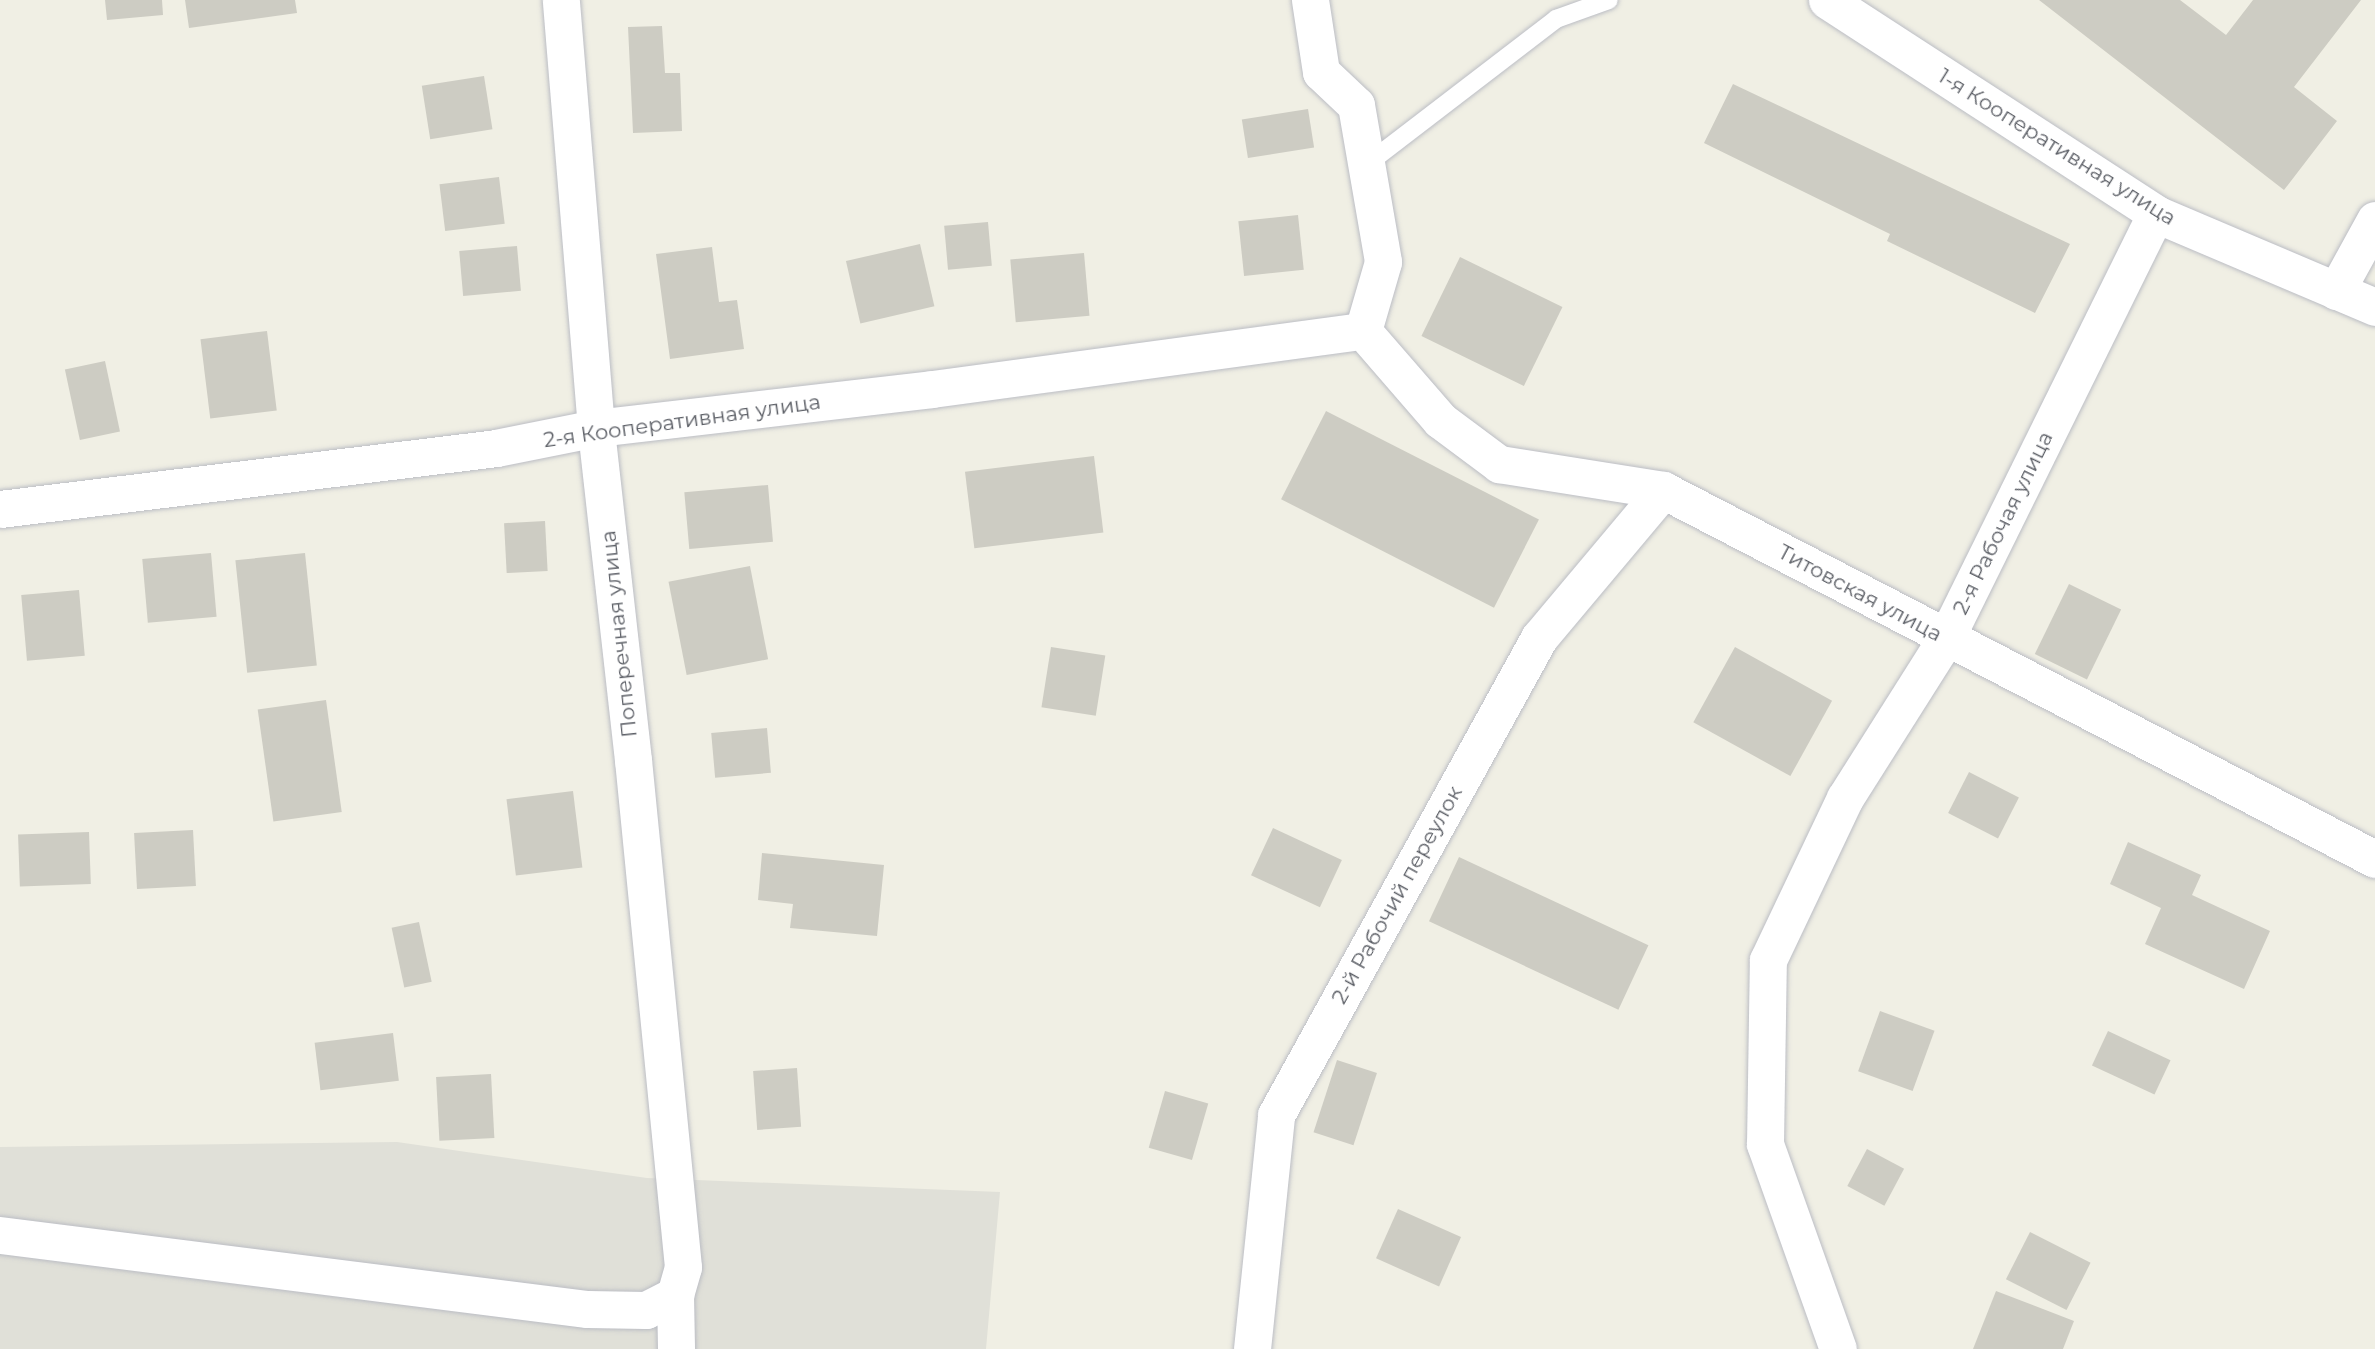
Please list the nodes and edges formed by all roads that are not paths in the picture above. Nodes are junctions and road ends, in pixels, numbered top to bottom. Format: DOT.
graph roads {
  1 [pos="561,0"];
  2 [pos="1310,0"];
  3 [pos="1609,0"];
  4 [pos="1827,0"];
  5 [pos="1366,166"];
  6 [pos="2156,214"];
  7 [pos="2375,220"];
  8 [pos="2336,292"];
  9 [pos="2375,307"];
  10 [pos="1363,331"];
  11 [pos="596,428"];
  12 [pos="1663,490"];
  13 [pos="0,509"];
  14 [pos="1946,638"];
  15 [pos="2375,859"];
  16 [pos="0,1235"];
  17 [pos="679,1281"];
  18 [pos="676,1349"];
  19 [pos="1252,1349"];
  20 [pos="1838,1349"];
  1 -- 11 [label="street, Поперечная улица"];
  2 -- 5 [label="street"];
  3 -- 5 [label="lane"];
  4 -- 6 [label="street, 1-я Кооперативная улица"];
  5 -- 10 [label="street"];
  6 -- 8 [label="street, 1-я Кооперативная улица"];
  6 -- 14 [label="street, 2-я Рабочая улица"];
  7 -- 8 [label="street"];
  8 -- 9 [label="street, 1-я Кооперативная улица"];
  10 -- 11 [label="street, 2-я Кооперативная улица"];
  10 -- 12 [label="street, Титовская улица"];
  11 -- 13 [label="street, 2-я Кооперативная улица"];
  11 -- 17 [label="street, Поперечная улица"];
  12 -- 14 [label="street, Титовская улица"];
  12 -- 19 [label="street, 2-й Рабочий переулок"];
  14 -- 15 [label="street, Титовская улица"];
  14 -- 20 [label="street, 2-я Рабочая улица"];
  16 -- 17 [label="street"];
  17 -- 18 [label="street, Поперечная улица"];
}
